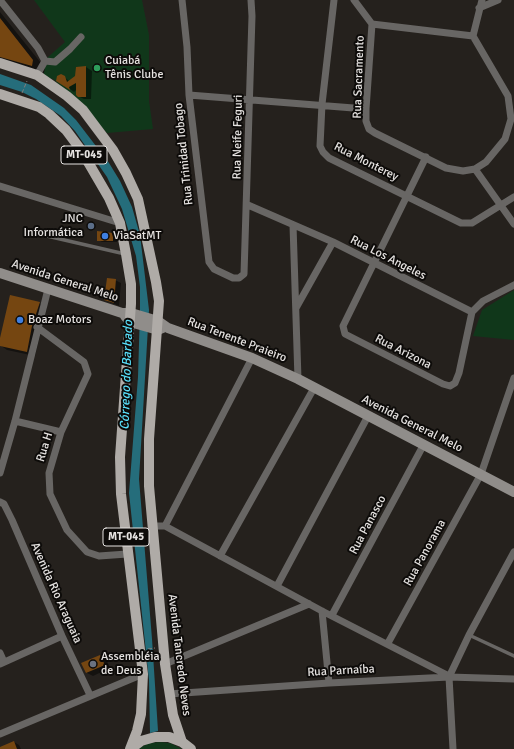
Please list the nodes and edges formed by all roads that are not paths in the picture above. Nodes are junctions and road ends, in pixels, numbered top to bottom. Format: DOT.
graph roads {
  1 [pos="0,0"];
  2 [pos="182,0"];
  3 [pos="251,0"];
  4 [pos="334,0"];
  5 [pos="354,0"];
  6 [pos="482,0"];
  7 [pos="498,0"];
  8 [pos="479,8"];
  9 [pos="372,24"];
  10 [pos="473,36"];
  11 [pos="81,37"];
  12 [pos="45,61"];
  13 [pos="0,63"];
  14 [pos="37,74"];
  15 [pos="0,94"];
  16 [pos="189,95"];
  17 [pos="511,95"];
  18 [pos="249,100"];
  19 [pos="322,104"];
  20 [pos="366,109"];
  21 [pos="426,157"];
  22 [pos="475,169"];
  23 [pos="0,186"];
  24 [pos="407,195"];
  25 [pos="514,197"];
  26 [pos="248,205"];
  27 [pos="500,206"];
  28 [pos="120,223"];
  29 [pos="514,224"];
  30 [pos="293,225"];
  31 [pos="47,236"];
  32 [pos="334,242"];
  33 [pos="126,254"];
  34 [pos="373,263"];
  35 [pos="0,273"];
  36 [pos="244,274"];
  37 [pos="514,285"];
  38 [pos="48,289"];
  39 [pos="296,308"];
  40 [pos="472,312"];
  41 [pos="131,317"];
  42 [pos="158,325"];
  43 [pos="37,327"];
  44 [pos="252,358"];
  45 [pos="514,378"];
  46 [pos="298,380"];
  47 [pos="314,388"];
  48 [pos="368,416"];
  49 [pos="16,421"];
  50 [pos="61,432"];
  51 [pos="424,444"];
  52 [pos="0,473"];
  53 [pos="482,474"];
  54 [pos="514,492"];
  55 [pos="0,502"];
  56 [pos="152,526"];
  57 [pos="165,526"];
  58 [pos="514,552"];
  59 [pos="127,554"];
  60 [pos="220,556"];
  61 [pos="277,586"];
  62 [pos="309,604"];
  63 [pos="322,611"];
  64 [pos="332,615"];
  65 [pos="469,635"];
  66 [pos="62,636"];
  67 [pos="388,643"];
  68 [pos="0,653"];
  69 [pos="514,656"];
  70 [pos="2,663"];
  71 [pos="165,664"];
  72 [pos="143,674"];
  73 [pos="449,676"];
  74 [pos="514,679"];
  75 [pos="329,683"];
  76 [pos="169,694"];
  77 [pos="90,695"];
  78 [pos="0,734"];
  79 [pos="182,742"];
  80 [pos="130,749"];
  81 [pos="191,749"];
  82 [pos="453,749"];
  1 -- 12 [label="street"];
  2 -- 16 [label="street, Rua Trinidad Tobago"];
  3 -- 18 [label="street, Rua Neife Feguri"];
  4 -- 19 [label="street, Rua Monterey"];
  5 -- 9 [label="street"];
  6 -- 8 [label="street"];
  7 -- 8 [label="street"];
  8 -- 10 [label="street"];
  9 -- 10 [label="street, Rua Sacramento"];
  9 -- 20 [label="street, Rua Sacramento"];
  10 -- 17 [label="street"];
  11 -- 12 [label="street"];
  12 -- 14 [label="street"];
  13 -- 14 [label="main road, Avenida Tancredo Neves / MT-045"];
  14 -- 42 [label="main road, Avenida Tancredo Neves / MT-045"];
  15 -- 28 [label="main road, MT-045"];
  16 -- 18 [label="street"];
  16 -- 36 [label="street, Rua Trinidad Tobago"];
  17 -- 22 [label="street"];
  18 -- 19 [label="street"];
  18 -- 26 [label="street, Rua Neife Feguri"];
  19 -- 20 [label="street"];
  19 -- 24 [label="street, Rua Monterey"];
  20 -- 21 [label="street, Rua Sacramento"];
  21 -- 22 [label="street, Rua Sacramento"];
  21 -- 24 [label="street"];
  22 -- 27 [label="street"];
  23 -- 28 [label="street"];
  24 -- 27 [label="street, Rua Monterey"];
  24 -- 34 [label="street"];
  25 -- 27 [label="street, Rua Monterey"];
  26 -- 30 [label="street, Rua Los Angeles"];
  26 -- 36 [label="street, Rua Neife Feguri"];
  27 -- 29 [label="street"];
  28 -- 33 [label="main road, MT-045"];
  30 -- 32 [label="street, Rua Los Angeles"];
  30 -- 39 [label="street"];
  31 -- 33 [label="lane"];
  32 -- 34 [label="street, Rua Los Angeles"];
  32 -- 39 [label="street"];
  33 -- 41 [label="main road, MT-045"];
  34 -- 40 [label="street, Rua Los Angeles"];
  34 -- 40 [label="street, Rua Arizona"];
  35 -- 38 [label="main road, Avenida General Melo"];
  37 -- 40 [label="street"];
  38 -- 41 [label="main road, Avenida General Melo"];
  38 -- 43 [label="street"];
  39 -- 46 [label="street"];
  41 -- 42 [label="main road, Rua Tenente Praieiro"];
  41 -- 59 [label="main road, MT-045"];
  42 -- 44 [label="main road, Rua Tenente Praieiro"];
  42 -- 56 [label="main road, Avenida Tancredo Neves / MT-045"];
  43 -- 49 [label="street"];
  43 -- 50 [label="street, Rua H"];
  44 -- 46 [label="main road, Rua Tenente Praieiro"];
  44 -- 57 [label="street"];
  45 -- 53 [label="street, Rua Panorama"];
  46 -- 47 [label="main road, Avenida General Melo"];
  47 -- 48 [label="main road, Avenida General Melo"];
  47 -- 60 [label="street"];
  48 -- 51 [label="main road, Avenida General Melo"];
  48 -- 61 [label="street"];
  49 -- 50 [label="street"];
  49 -- 52 [label="street"];
  50 -- 59 [label="street, Rua H"];
  51 -- 53 [label="main road, Avenida General Melo"];
  51 -- 64 [label="street, Rua Panasco"];
  53 -- 54 [label="main road, Avenida General Melo"];
  53 -- 67 [label="street, Rua Panorama"];
  55 -- 66 [label="street, Avenida Rio Araguaia"];
  56 -- 57 [label="street"];
  56 -- 71 [label="main road, Avenida Tancredo Neves / MT-045"];
  57 -- 60 [label="street, Rua Parnaíba"];
  58 -- 65 [label="street"];
  59 -- 72 [label="main road, MT-045"];
  60 -- 61 [label="street, Rua Parnaíba"];
  61 -- 62 [label="street, Rua Parnaíba"];
  62 -- 63 [label="street, Rua Parnaíba"];
  62 -- 71 [label="street"];
  63 -- 64 [label="street, Rua Parnaíba"];
  63 -- 75 [label="street"];
  64 -- 67 [label="street, Rua Parnaíba"];
  65 -- 69 [label="lane"];
  65 -- 73 [label="street"];
  66 -- 70 [label="street"];
  66 -- 77 [label="street, Avenida Rio Araguaia"];
  67 -- 73 [label="street, Rua Parnaíba"];
  68 -- 70 [label="street"];
  71 -- 76 [label="main road, Avenida Tancredo Neves / MT-045"];
  72 -- 77 [label="street"];
  72 -- 80 [label="main road, MT-045"];
  73 -- 74 [label="street, Rua Parnaíba"];
  73 -- 75 [label="street, Rua Parnaíba"];
  73 -- 82 [label="street"];
  75 -- 76 [label="street, Rua Parnaíba"];
  76 -- 79 [label="main road, Avenida Tancredo Neves / MT-045"];
  77 -- 78 [label="street"];
  79 -- 80 [label="main road, MT-045"];
  79 -- 81 [label="main road, MT-045"];
}
